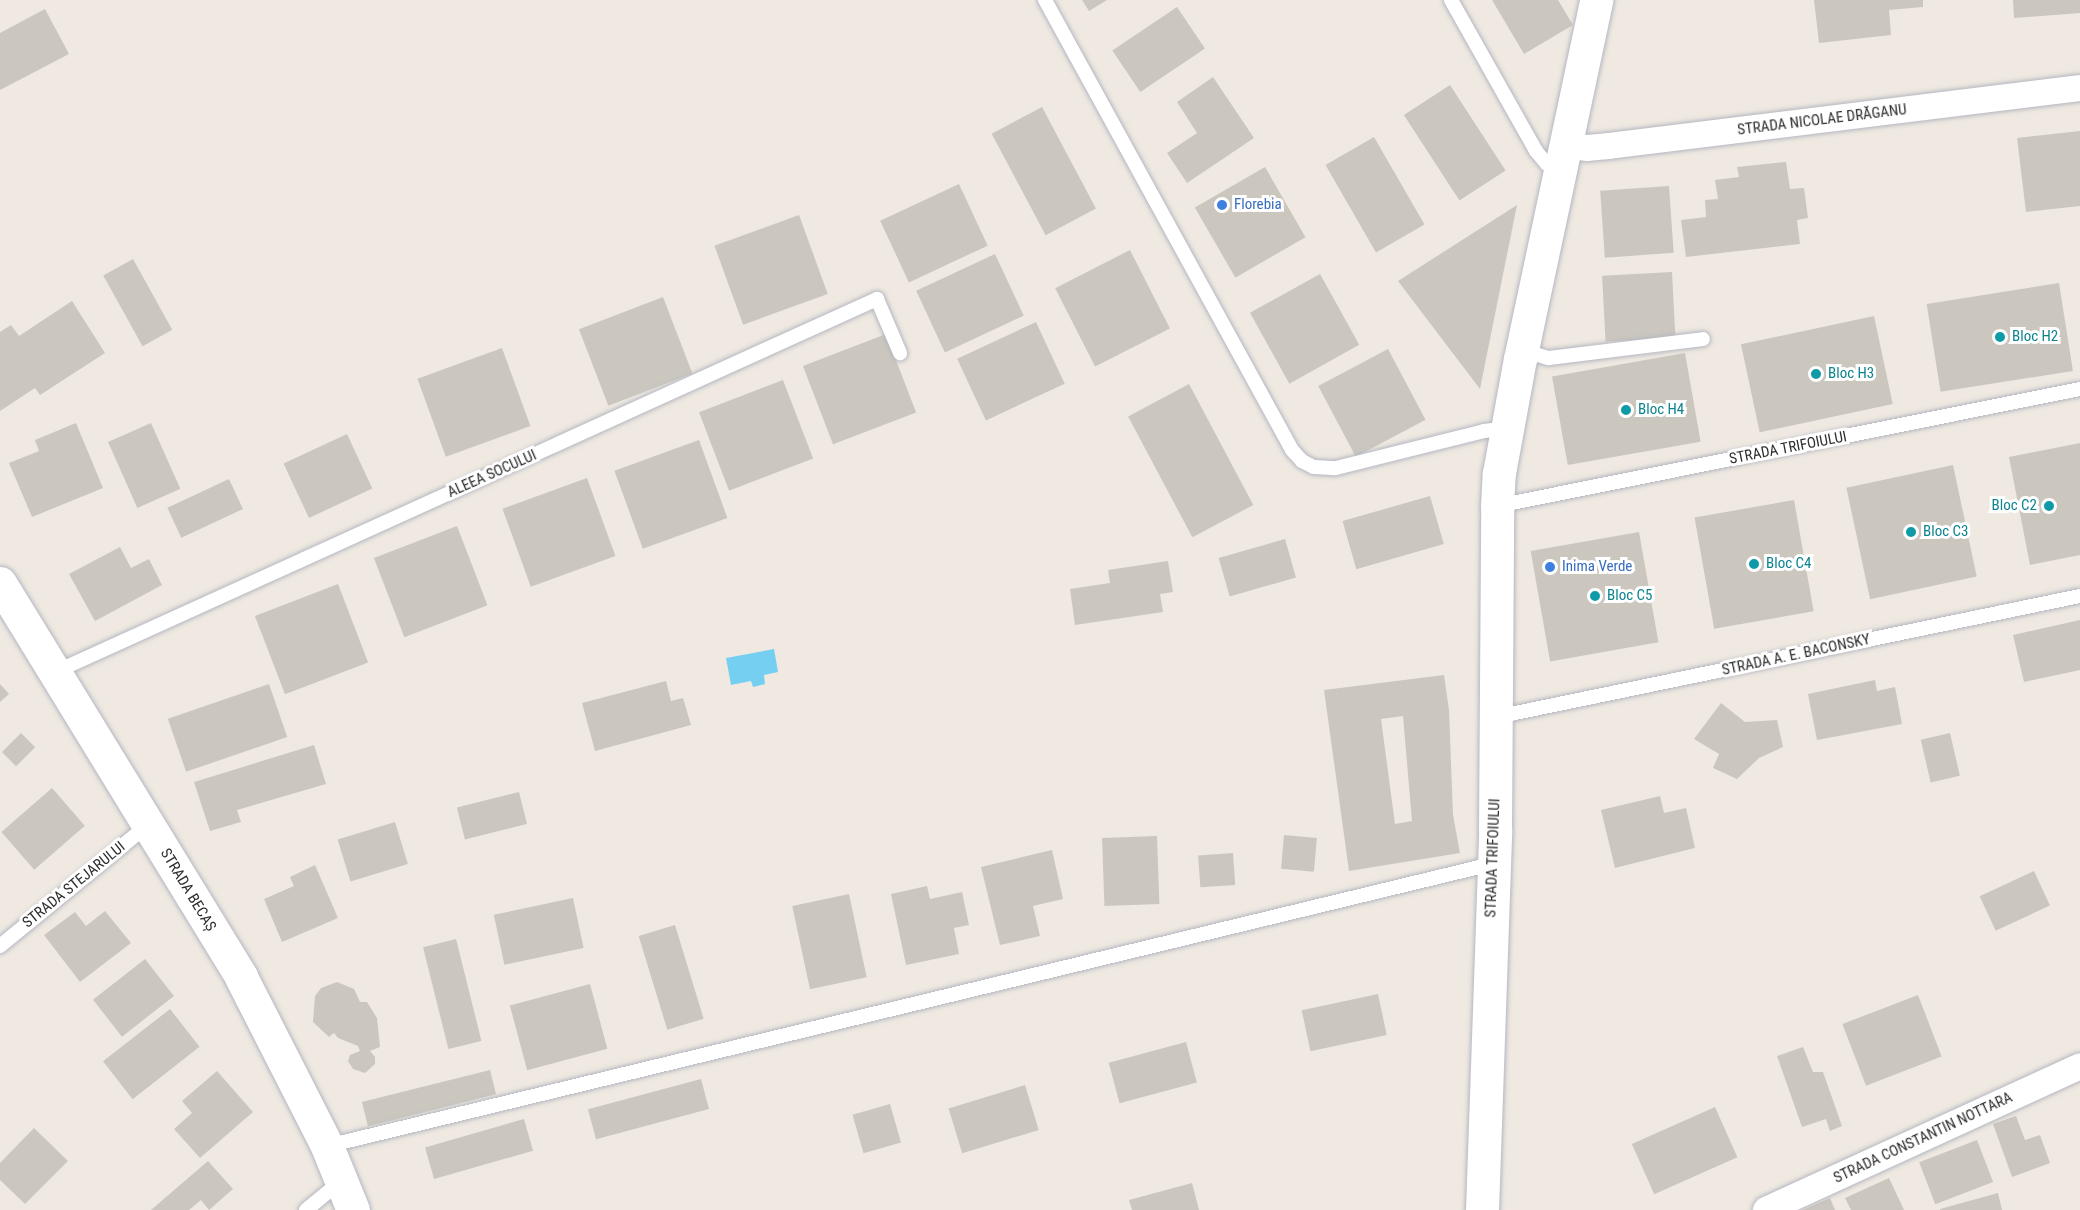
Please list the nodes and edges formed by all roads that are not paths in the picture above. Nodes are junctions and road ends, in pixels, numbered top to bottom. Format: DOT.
graph roads {
  1 [pos="1045,0"];
  2 [pos="1451,0"];
  3 [pos="1596,0"];
  4 [pos="2080,88"];
  5 [pos="1562,158"];
  6 [pos="1703,339"];
  7 [pos="1522,350"];
  8 [pos="900,353"];
  9 [pos="2080,389"];
  10 [pos="1507,428"];
  11 [pos="1497,506"];
  12 [pos="0,583"];
  13 [pos="2080,596"];
  14 [pos="55,672"];
  15 [pos="1504,716"];
  16 [pos="148,825"];
  17 [pos="1492,864"];
  18 [pos="0,946"];
  19 [pos="2080,1066"];
  20 [pos="327,1146"];
  21 [pos="347,1195"];
  22 [pos="306,1210"];
  23 [pos="1482,1210"];
  24 [pos="1766,1210"];
  1 -- 10 [label="lane"];
  2 -- 5 [label="lane"];
  3 -- 5 [label="street, STRADA TRIFOIULUI"];
  4 -- 5 [label="street, STRADA NICOLAE DRĂGANU"];
  5 -- 7 [label="street, STRADA TRIFOIULUI"];
  6 -- 7 [label="lane"];
  7 -- 10 [label="street, STRADA TRIFOIULUI"];
  8 -- 14 [label="lane, ALEEA SOCULUI"];
  9 -- 11 [label="lane, STRADA TRIFOIULUI"];
  10 -- 11 [label="street, STRADA TRIFOIULUI"];
  11 -- 15 [label="street, STRADA TRIFOIULUI"];
  12 -- 14 [label="street, STRADA BECAȘ"];
  13 -- 15 [label="lane, STRADA A. E. BACONSKY"];
  14 -- 16 [label="street, STRADA BECAȘ"];
  15 -- 17 [label="street, STRADA TRIFOIULUI"];
  16 -- 18 [label="lane, STRADA STEJARULUI"];
  16 -- 20 [label="street, STRADA BECAȘ"];
  17 -- 20 [label="lane"];
  17 -- 23 [label="street, STRADA TRIFOIULUI"];
  19 -- 24 [label="street, STRADA CONSTANTIN NOTTARA"];
  20 -- 21 [label="street, STRADA BECAȘ"];
  21 -- 22 [label="lane"];
}
